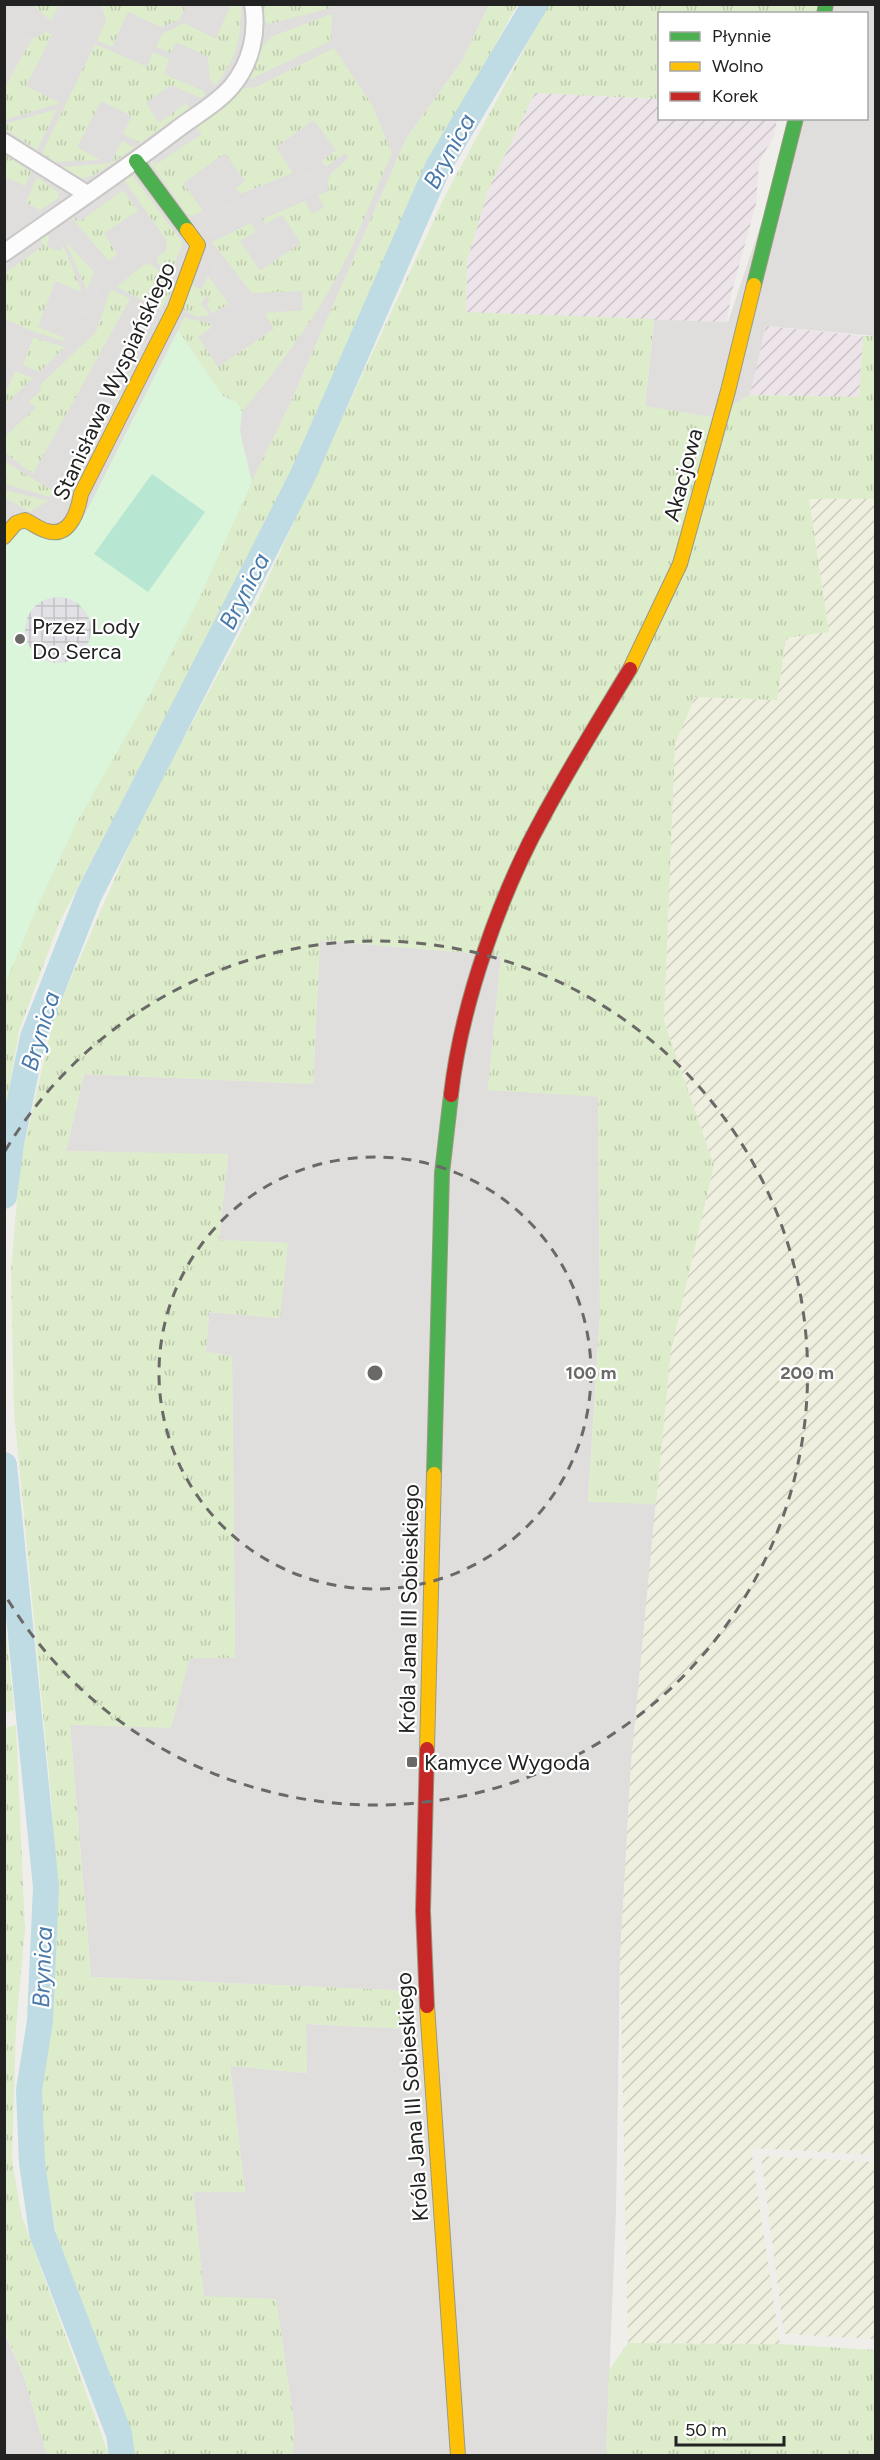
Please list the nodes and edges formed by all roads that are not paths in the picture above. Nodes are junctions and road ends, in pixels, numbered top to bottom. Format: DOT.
graph roads {
  1 [pos="253,4"];
  2 [pos="796,120"];
  3 [pos="4,142"];
  4 [pos="136,161"];
  5 [pos="87,194"];
  6 [pos="4,253"];
  7 [pos="4,537"];
  8 [pos="543,816"];
  9 [pos="458,2456"];
  1 -- 4 [label="street"];
  2 -- 8 [label="street, Akacjowa"];
  3 -- 5 [label="street"];
  4 -- 5 [label="street"];
  4 -- 7 [label="street, Stanisława Wyspiańskiego"];
  5 -- 6 [label="street"];
  8 -- 9 [label="street, Króla Jana III Sobieskiego"];
}
